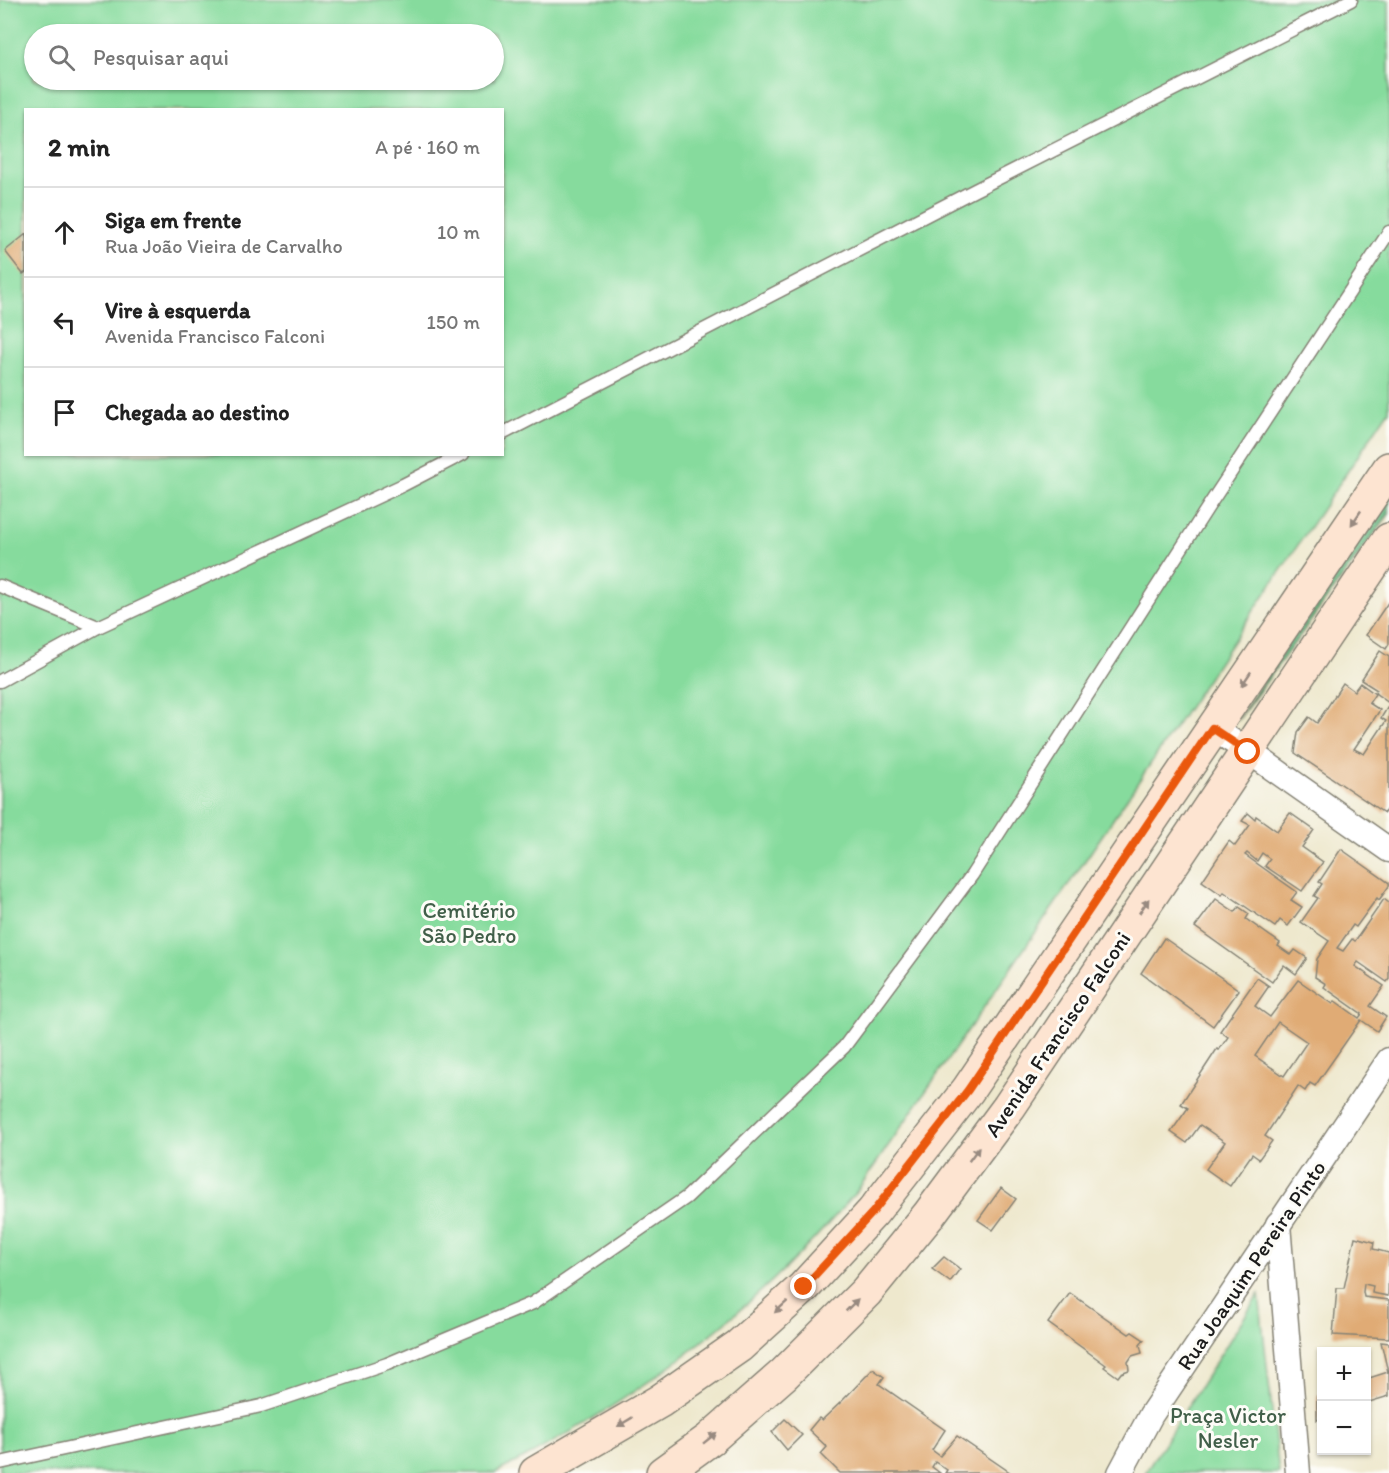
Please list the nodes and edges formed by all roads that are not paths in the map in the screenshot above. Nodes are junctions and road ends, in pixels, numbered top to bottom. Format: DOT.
graph roads {
  1 [pos="1351,0"];
  2 [pos="1389,232"];
  3 [pos="504,433"];
  4 [pos="459,456"];
  5 [pos="1389,470"];
  6 [pos="1389,540"];
  7 [pos="0,586"];
  8 [pos="98,627"];
  9 [pos="0,681"];
  10 [pos="1212,728"];
  11 [pos="1248,752"];
  12 [pos="1389,850"];
  13 [pos="1389,1060"];
  14 [pos="1278,1224"];
  15 [pos="0,1464"];
  16 [pos="536,1473"];
  17 [pos="663,1473"];
  18 [pos="1120,1473"];
  19 [pos="1298,1473"];
  1 -- 3 [label="lane"];
  2 -- 15 [label="lane"];
  4 -- 8 [label="lane"];
  5 -- 10 [label="main road, Avenida Francisco Falconi, one-way"];
  6 -- 11 [label="main road, Avenida Francisco Falconi"];
  7 -- 8 [label="lane"];
  8 -- 9 [label="lane"];
  10 -- 11 [label="street"];
  10 -- 16 [label="main road, Avenida Francisco Falconi, one-way"];
  11 -- 12 [label="street"];
  17 -- 11 [label="main road, Avenida Francisco Falconi, one-way"];
  13 -- 14 [label="street, Rua Joaquim Pereira Pinto"];
  14 -- 18 [label="street, Rua Joaquim Pereira Pinto"];
  14 -- 19 [label="street"];
}
